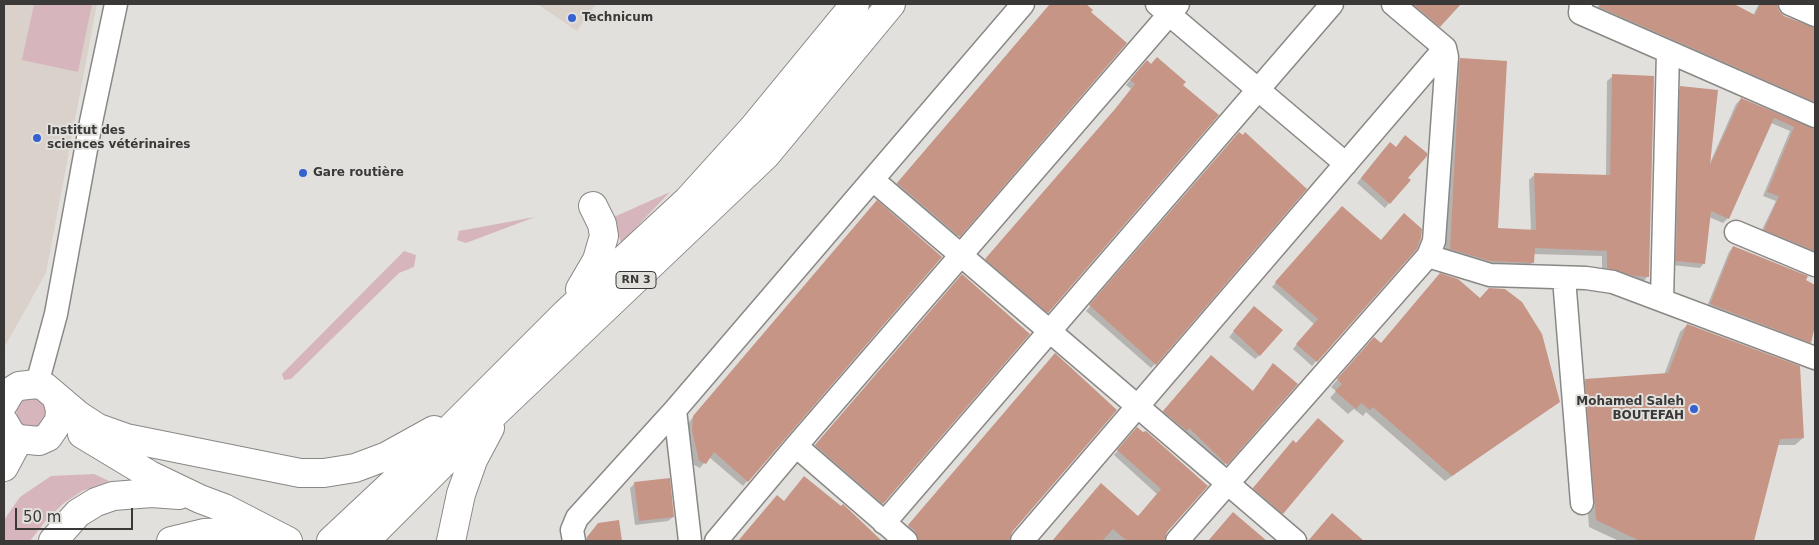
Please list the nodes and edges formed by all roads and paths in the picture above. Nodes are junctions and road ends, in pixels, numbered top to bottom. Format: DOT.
graph roads {
  1 [pos="116,4"];
  2 [pos="856,4"];
  3 [pos="891,4"];
  4 [pos="1024,4"];
  5 [pos="1332,4"];
  6 [pos="1393,4"];
  7 [pos="1581,4"];
  8 [pos="1790,4"];
  9 [pos="1168,7"];
  10 [pos="1815,15"];
  11 [pos="1445,48"];
  12 [pos="1668,52"];
  13 [pos="1258,90"];
  14 [pos="1815,116"];
  15 [pos="1346,164"];
  16 [pos="873,180"];
  17 [pos="593,206"];
  18 [pos="1736,232"];
  19 [pos="962,254"];
  20 [pos="1428,256"];
  21 [pos="1815,264"];
  22 [pos="1564,278"];
  23 [pos="1662,300"];
  24 [pos="566,313"];
  25 [pos="1052,331"];
  26 [pos="1815,354"];
  27 [pos="515,394"];
  28 [pos="51,401"];
  29 [pos="4,403"];
  30 [pos="1139,406"];
  31 [pos="468,410"];
  32 [pos="675,410"];
  33 [pos="11,430"];
  34 [pos="796,446"];
  35 [pos="4,467"];
  36 [pos="1228,484"];
  37 [pos="200,499"];
  38 [pos="1582,503"];
  39 [pos="884,523"];
  40 [pos="277,536"];
  41 [pos="347,536"];
  42 [pos="721,540"];
  43 [pos="53,541"];
  44 [pos="171,541"];
  45 [pos="451,541"];
  46 [pos="574,541"];
  47 [pos="690,541"];
  48 [pos="906,541"];
  49 [pos="1022,541"];
  50 [pos="1177,541"];
  51 [pos="1296,541"];
  1 -- 28 [label="street"];
  2 -- 24 [label="highway, RN 3"];
  3 -- 27 [label="highway, RN 3"];
  4 -- 16 [label="street"];
  5 -- 13 [label="street"];
  6 -- 11 [label="street"];
  7 -- 12 [label="street"];
  8 -- 10 [label="street"];
  9 -- 13 [label="street"];
  9 -- 19 [label="street"];
  11 -- 15 [label="street"];
  11 -- 20 [label="street"];
  12 -- 14 [label="street"];
  12 -- 23 [label="street"];
  13 -- 15 [label="street"];
  13 -- 25 [label="street"];
  15 -- 30 [label="street"];
  16 -- 19 [label="street"];
  16 -- 32 [label="street"];
  17 -- 24 [label="highway"];
  18 -- 21 [label="street"];
  19 -- 25 [label="street"];
  19 -- 34 [label="street"];
  20 -- 22 [label="street"];
  20 -- 36 [label="street"];
  22 -- 23 [label="street"];
  22 -- 38 [label="street"];
  23 -- 26 [label="street"];
  24 -- 31 [label="highway, RN 3"];
  25 -- 30 [label="street"];
  25 -- 39 [label="street"];
  27 -- 41 [label="highway, RN 3"];
  27 -- 45 [label="highway"];
  28 -- 29 [label="highway"];
  28 -- 31 [label="highway"];
  28 -- 33 [label="highway"];
  28 -- 37 [label="highway"];
  30 -- 36 [label="street"];
  30 -- 49 [label="street"];
  31 -- 41 [label="highway, RN 3"];
  32 -- 46 [label="street"];
  32 -- 47 [label="street"];
  33 -- 35 [label="highway"];
  34 -- 39 [label="street"];
  34 -- 42 [label="street"];
  36 -- 50 [label="street"];
  36 -- 51 [label="street"];
  37 -- 40 [label="highway"];
  37 -- 43 [label="highway"];
  39 -- 48 [label="street"];
  40 -- 44 [label="highway"];
}
